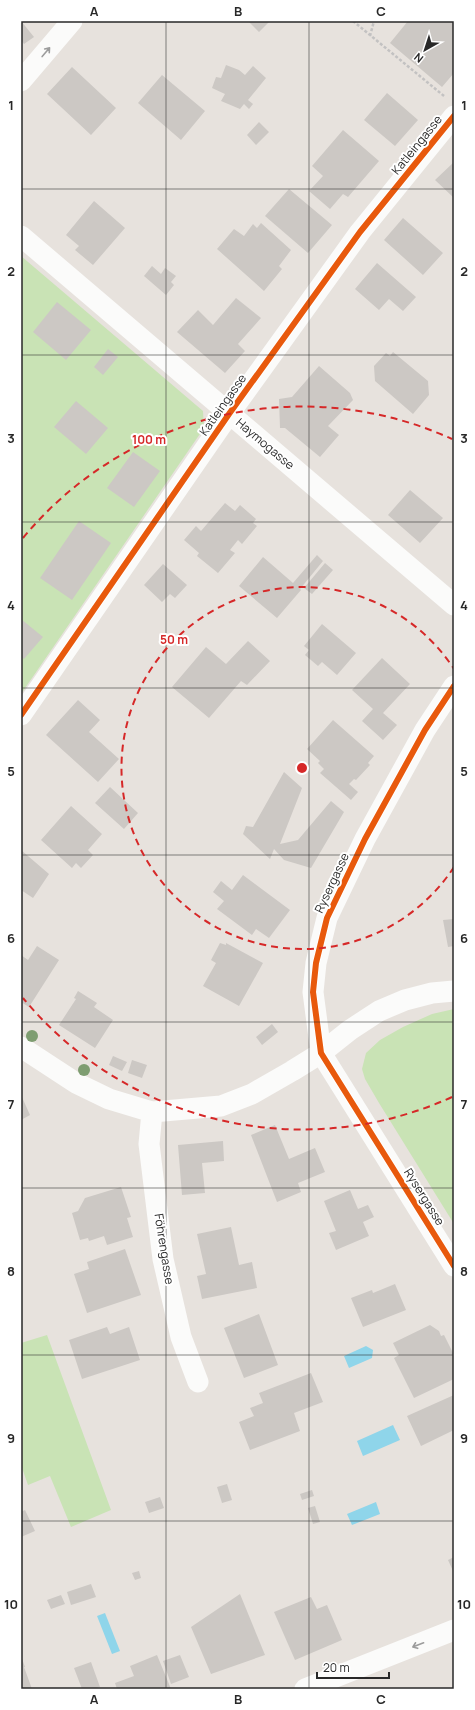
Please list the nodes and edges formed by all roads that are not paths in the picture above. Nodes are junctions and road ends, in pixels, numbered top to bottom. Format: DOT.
graph roads {
  1 [pos="72,21"];
  2 [pos="21,81"];
  3 [pos="451,108"];
  4 [pos="21,236"];
  5 [pos="229,414"];
  6 [pos="454,605"];
  7 [pos="454,686"];
  8 [pos="21,716"];
  9 [pos="454,991"];
  10 [pos="21,1047"];
  11 [pos="321,1053"];
  12 [pos="152,1112"];
  13 [pos="454,1266"];
  14 [pos="198,1382"];
  15 [pos="454,1630"];
  16 [pos="305,1689"];
  2 -- 1 [label="street, one-way"];
  3 -- 5 [label="street, Katleingasse"];
  4 -- 5 [label="street, Haymogasse"];
  5 -- 6 [label="street, Haymogasse"];
  5 -- 8 [label="street, Katleingasse"];
  7 -- 11 [label="street, Rysergasse"];
  9 -- 11 [label="street"];
  10 -- 12 [label="street"];
  11 -- 12 [label="street"];
  11 -- 13 [label="street, Rysergasse"];
  12 -- 14 [label="street, Föhrengasse"];
  15 -- 16 [label="street, one-way"];
}
